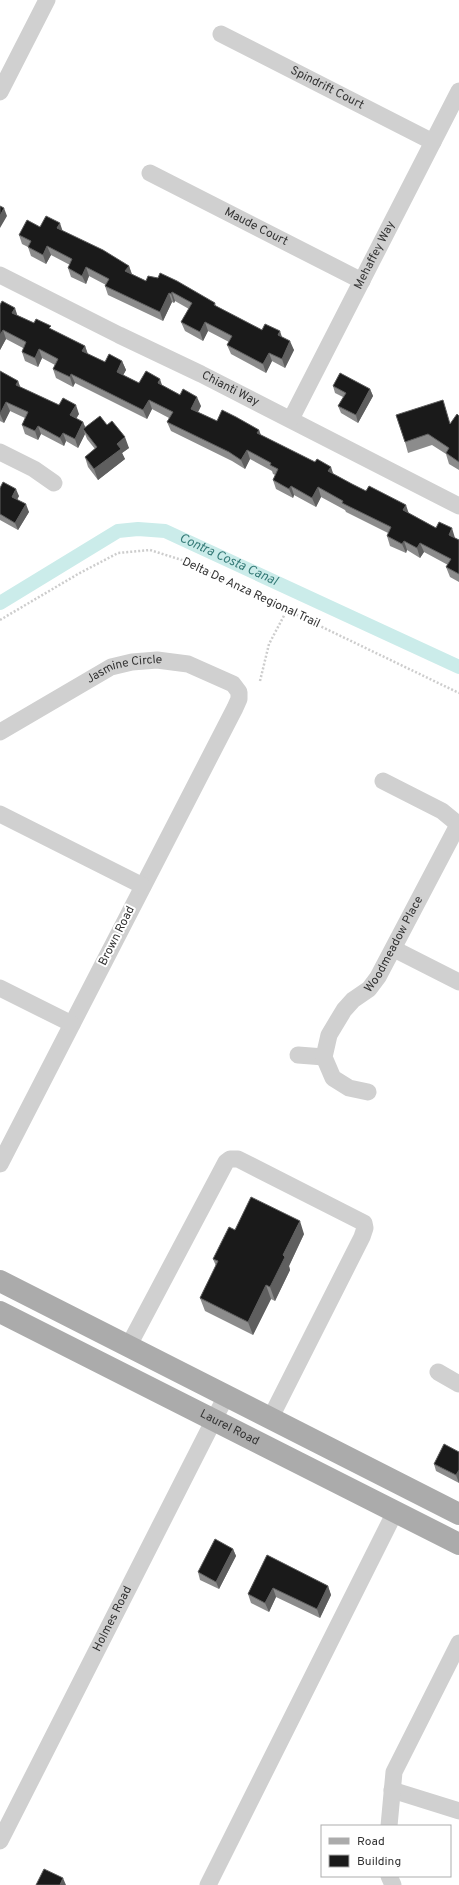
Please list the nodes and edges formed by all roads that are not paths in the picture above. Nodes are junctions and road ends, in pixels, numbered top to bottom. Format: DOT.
graph roads {
  1 [pos="47,0"];
  2 [pos="221,34"];
  3 [pos="459,90"];
  4 [pos="0,92"];
  5 [pos="433,142"];
  6 [pos="150,173"];
  7 [pos="0,275"];
  8 [pos="362,281"];
  9 [pos="291,419"];
  10 [pos="0,452"];
  11 [pos="54,483"];
  12 [pos="459,506"];
  13 [pos="235,708"];
  14 [pos="0,732"];
  15 [pos="383,781"];
  16 [pos="0,814"];
  17 [pos="459,825"];
  18 [pos="143,886"];
  19 [pos="394,949"];
  20 [pos="459,982"];
  21 [pos="0,988"];
  22 [pos="72,1024"];
  23 [pos="298,1055"];
  24 [pos="324,1057"];
  25 [pos="368,1092"];
  26 [pos="0,1164"];
  27 [pos="0,1282"];
  28 [pos="0,1312"];
  29 [pos="128,1347"];
  30 [pos="438,1372"];
  31 [pos="459,1384"];
  32 [pos="226,1396"];
  33 [pos="270,1418"];
  34 [pos="214,1421"];
  35 [pos="396,1512"];
  36 [pos="459,1514"];
  37 [pos="459,1544"];
  38 [pos="459,1643"];
  39 [pos="392,1790"];
  40 [pos="459,1811"];
  41 [pos="389,1825"];
  42 [pos="0,1841"];
  43 [pos="208,1885"];
  1 -- 4 [label="street"];
  2 -- 5 [label="street, Spindrift Court"];
  3 -- 5 [label="street, Mehaffey Way"];
  5 -- 8 [label="street, Mehaffey Way"];
  6 -- 8 [label="street, Maude Court"];
  7 -- 9 [label="street, Chianti Way"];
  8 -- 9 [label="street, Mehaffey Way"];
  9 -- 12 [label="street, Chianti Way"];
  10 -- 11 [label="street"];
  13 -- 14 [label="street, Jasmine Circle"];
  13 -- 18 [label="street, Brown Road"];
  15 -- 17 [label="street"];
  16 -- 18 [label="street"];
  17 -- 19 [label="street, Woodmeadow Place"];
  18 -- 22 [label="street, Brown Road"];
  19 -- 20 [label="street"];
  19 -- 24 [label="street, Woodmeadow Place"];
  21 -- 22 [label="street"];
  22 -- 26 [label="street, Brown Road"];
  23 -- 24 [label="street"];
  24 -- 25 [label="street"];
  27 -- 29 [label="main road"];
  28 -- 34 [label="main road, Laurel Road"];
  29 -- 32 [label="main road"];
  29 -- 33 [label="street"];
  30 -- 31 [label="street"];
  32 -- 33 [label="main road"];
  32 -- 34 [label="street, Holmes Road"];
  33 -- 36 [label="main road"];
  34 -- 35 [label="main road, Laurel Road"];
  34 -- 42 [label="street, Holmes Road"];
  35 -- 37 [label="main road, Laurel Road"];
  35 -- 43 [label="street"];
  38 -- 39 [label="street"];
  39 -- 40 [label="street"];
  39 -- 41 [label="street"];
}
